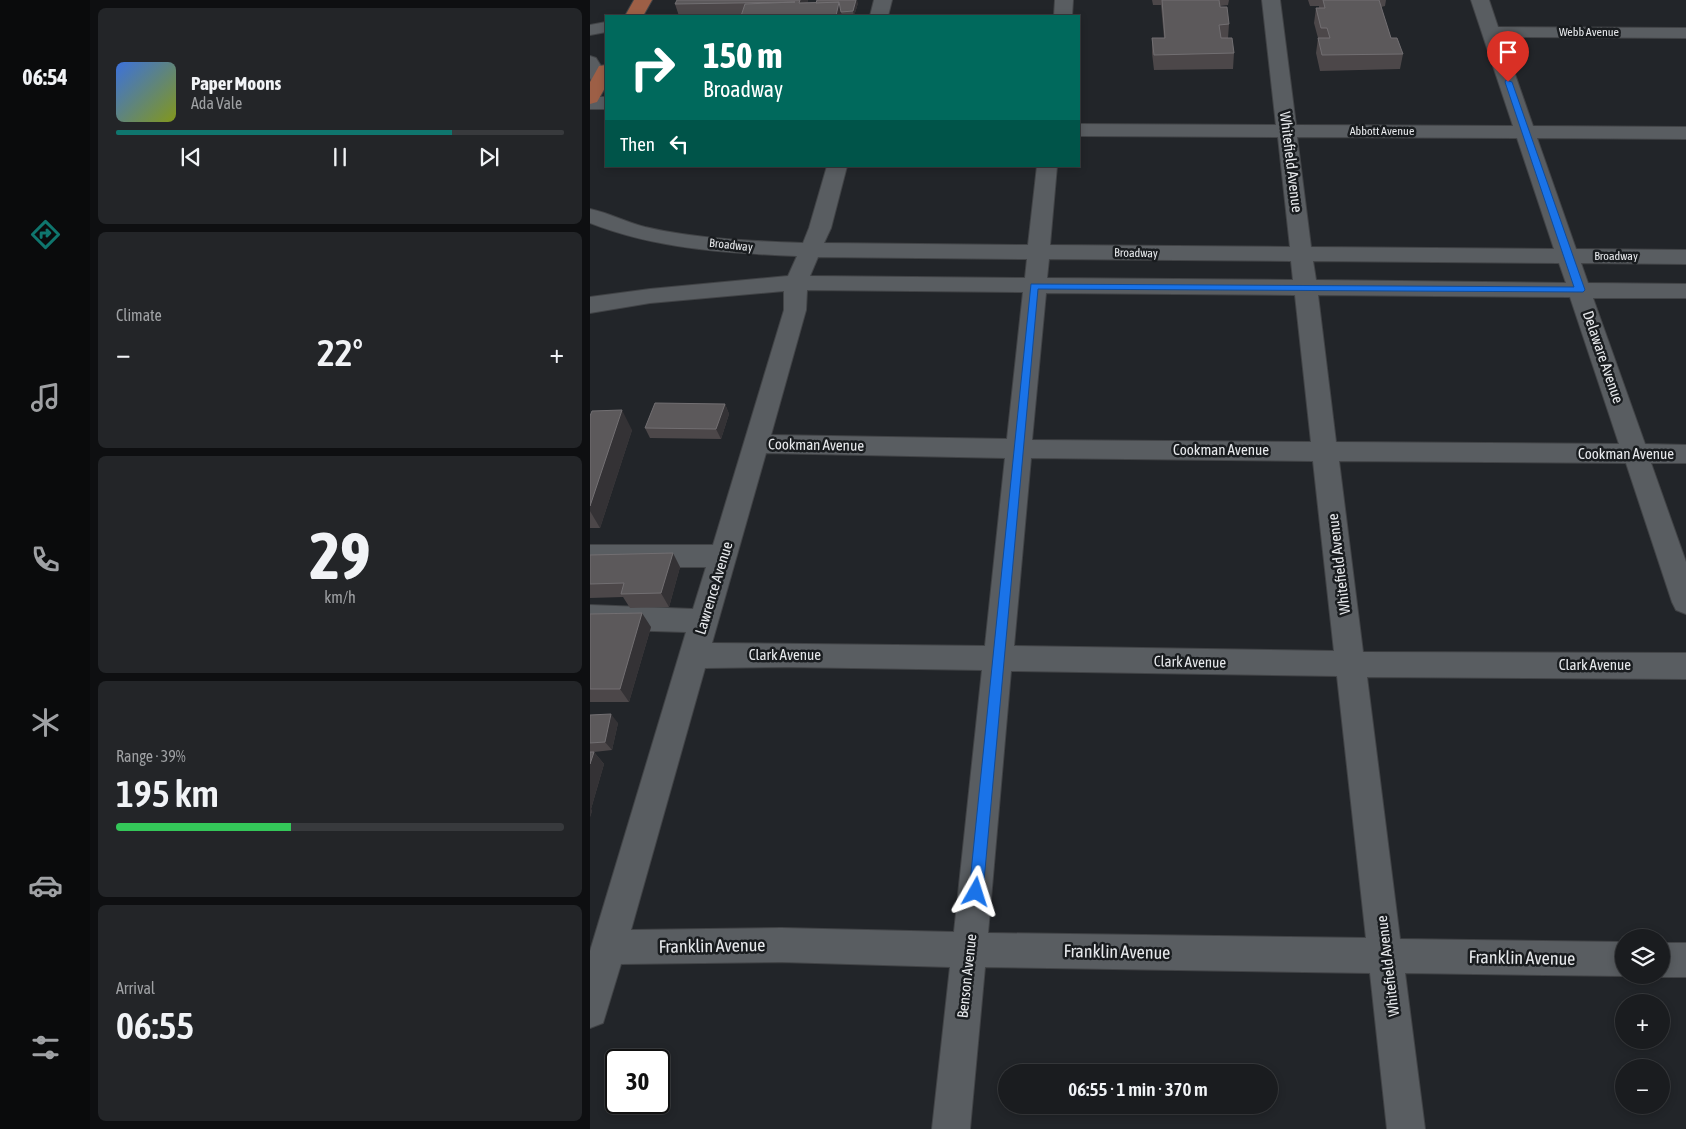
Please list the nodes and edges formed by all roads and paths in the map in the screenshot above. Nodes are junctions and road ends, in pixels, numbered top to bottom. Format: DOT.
graph roads {
  1 [pos="643,0"];
  2 [pos="884,0"];
  3 [pos="1064,0"];
  4 [pos="1271,0"];
  5 [pos="1480,0"];
  6 [pos="635,15"];
  7 [pos="879,15"];
  8 [pos="1062,15"];
  9 [pos="605,27"];
  10 [pos="590,30"];
  11 [pos="1491,32"];
  12 [pos="1686,33"];
  13 [pos="590,62"];
  14 [pos="603,75"];
  15 [pos="590,98"];
  16 [pos="590,103"];
  17 [pos="605,103"];
  18 [pos="1080,130"];
  19 [pos="1286,131"];
  20 [pos="1526,133"];
  21 [pos="1686,133"];
  22 [pos="837,167"];
  23 [pos="1047,167"];
  24 [pos="590,215"];
  25 [pos="812,250"];
  26 [pos="1038,252"];
  27 [pos="1303,255"];
  28 [pos="1568,256"];
  29 [pos="1686,257"];
  30 [pos="796,283"];
  31 [pos="1034,286"];
  32 [pos="1306,289"];
  33 [pos="1580,290"];
  34 [pos="1686,291"];
  35 [pos="590,305"];
  36 [pos="756,444"];
  37 [pos="1018,449"];
  38 [pos="1326,451"];
  39 [pos="1636,454"];
  40 [pos="1686,454"];
  41 [pos="590,556"];
  42 [pos="723,556"];
  43 [pos="1686,602"];
  44 [pos="590,617"];
  45 [pos="704,621"];
  46 [pos="693,656"];
  47 [pos="998,659"];
  48 [pos="1351,664"];
  49 [pos="1686,666"];
  50 [pos="610,947"];
  51 [pos="970,950"];
  52 [pos="1387,956"];
  53 [pos="1615,960"];
  54 [pos="1670,960"];
  55 [pos="1686,960"];
  56 [pos="590,1010"];
  57 [pos="951,1129"];
  58 [pos="1406,1129"];
  1 -- 6 [label="main road"];
  2 -- 7 [label="street"];
  3 -- 8 [label="street"];
  4 -- 19 [label="street, Whitefield Avenue"];
  5 -- 11 [label="street, Delaware Avenue"];
  9 -- 10 [label="street"];
  11 -- 12 [label="street, Webb Avenue"];
  11 -- 20 [label="street, Delaware Avenue"];
  13 -- 14 [label="street"];
  14 -- 15 [label="main road"];
  16 -- 17 [label="street"];
  18 -- 19 [label="street, Abbott Avenue"];
  19 -- 20 [label="street, Abbott Avenue"];
  19 -- 27 [label="street, Whitefield Avenue"];
  20 -- 21 [label="street, Abbott Avenue"];
  20 -- 28 [label="street, Delaware Avenue"];
  22 -- 25 [label="street, Lawrence Avenue"];
  23 -- 26 [label="street, Benson Avenue"];
  24 -- 25 [label="street, Broadway"];
  25 -- 26 [label="street, Broadway"];
  25 -- 30 [label="street, Lawrence Avenue"];
  26 -- 27 [label="street, Broadway"];
  26 -- 31 [label="street, Benson Avenue"];
  27 -- 28 [label="street, Broadway"];
  27 -- 32 [label="street, Whitefield Avenue"];
  28 -- 29 [label="street, Broadway"];
  28 -- 33 [label="street, Delaware Avenue"];
  30 -- 31 [label="street"];
  30 -- 35 [label="street"];
  30 -- 36 [label="street, Lawrence Avenue"];
  31 -- 32 [label="street"];
  31 -- 37 [label="street, Benson Avenue"];
  32 -- 33 [label="street"];
  32 -- 38 [label="street, Whitefield Avenue"];
  33 -- 34 [label="street"];
  33 -- 39 [label="street, Delaware Avenue"];
  36 -- 37 [label="street, Cookman Avenue"];
  36 -- 42 [label="street, Lawrence Avenue"];
  37 -- 38 [label="street, Cookman Avenue"];
  37 -- 47 [label="street, Benson Avenue"];
  38 -- 39 [label="street, Cookman Avenue"];
  38 -- 48 [label="street, Whitefield Avenue"];
  39 -- 40 [label="street, Cookman Avenue"];
  39 -- 43 [label="street, Delaware Avenue"];
  41 -- 42 [label="street"];
  42 -- 45 [label="street, Lawrence Avenue"];
  44 -- 45 [label="street"];
  45 -- 46 [label="street, Lawrence Avenue"];
  46 -- 47 [label="street, Clark Avenue"];
  46 -- 50 [label="street, Lawrence Avenue"];
  47 -- 48 [label="street, Clark Avenue"];
  47 -- 51 [label="street, Benson Avenue"];
  48 -- 49 [label="street, Clark Avenue"];
  48 -- 52 [label="street, Whitefield Avenue"];
  50 -- 51 [label="street, Franklin Avenue"];
  50 -- 56 [label="street, Lawrence Avenue"];
  51 -- 52 [label="street, Franklin Avenue"];
  51 -- 57 [label="street, Benson Avenue"];
  52 -- 53 [label="street, Franklin Avenue"];
  52 -- 58 [label="street, Whitefield Avenue"];
  54 -- 55 [label="street"];
}
